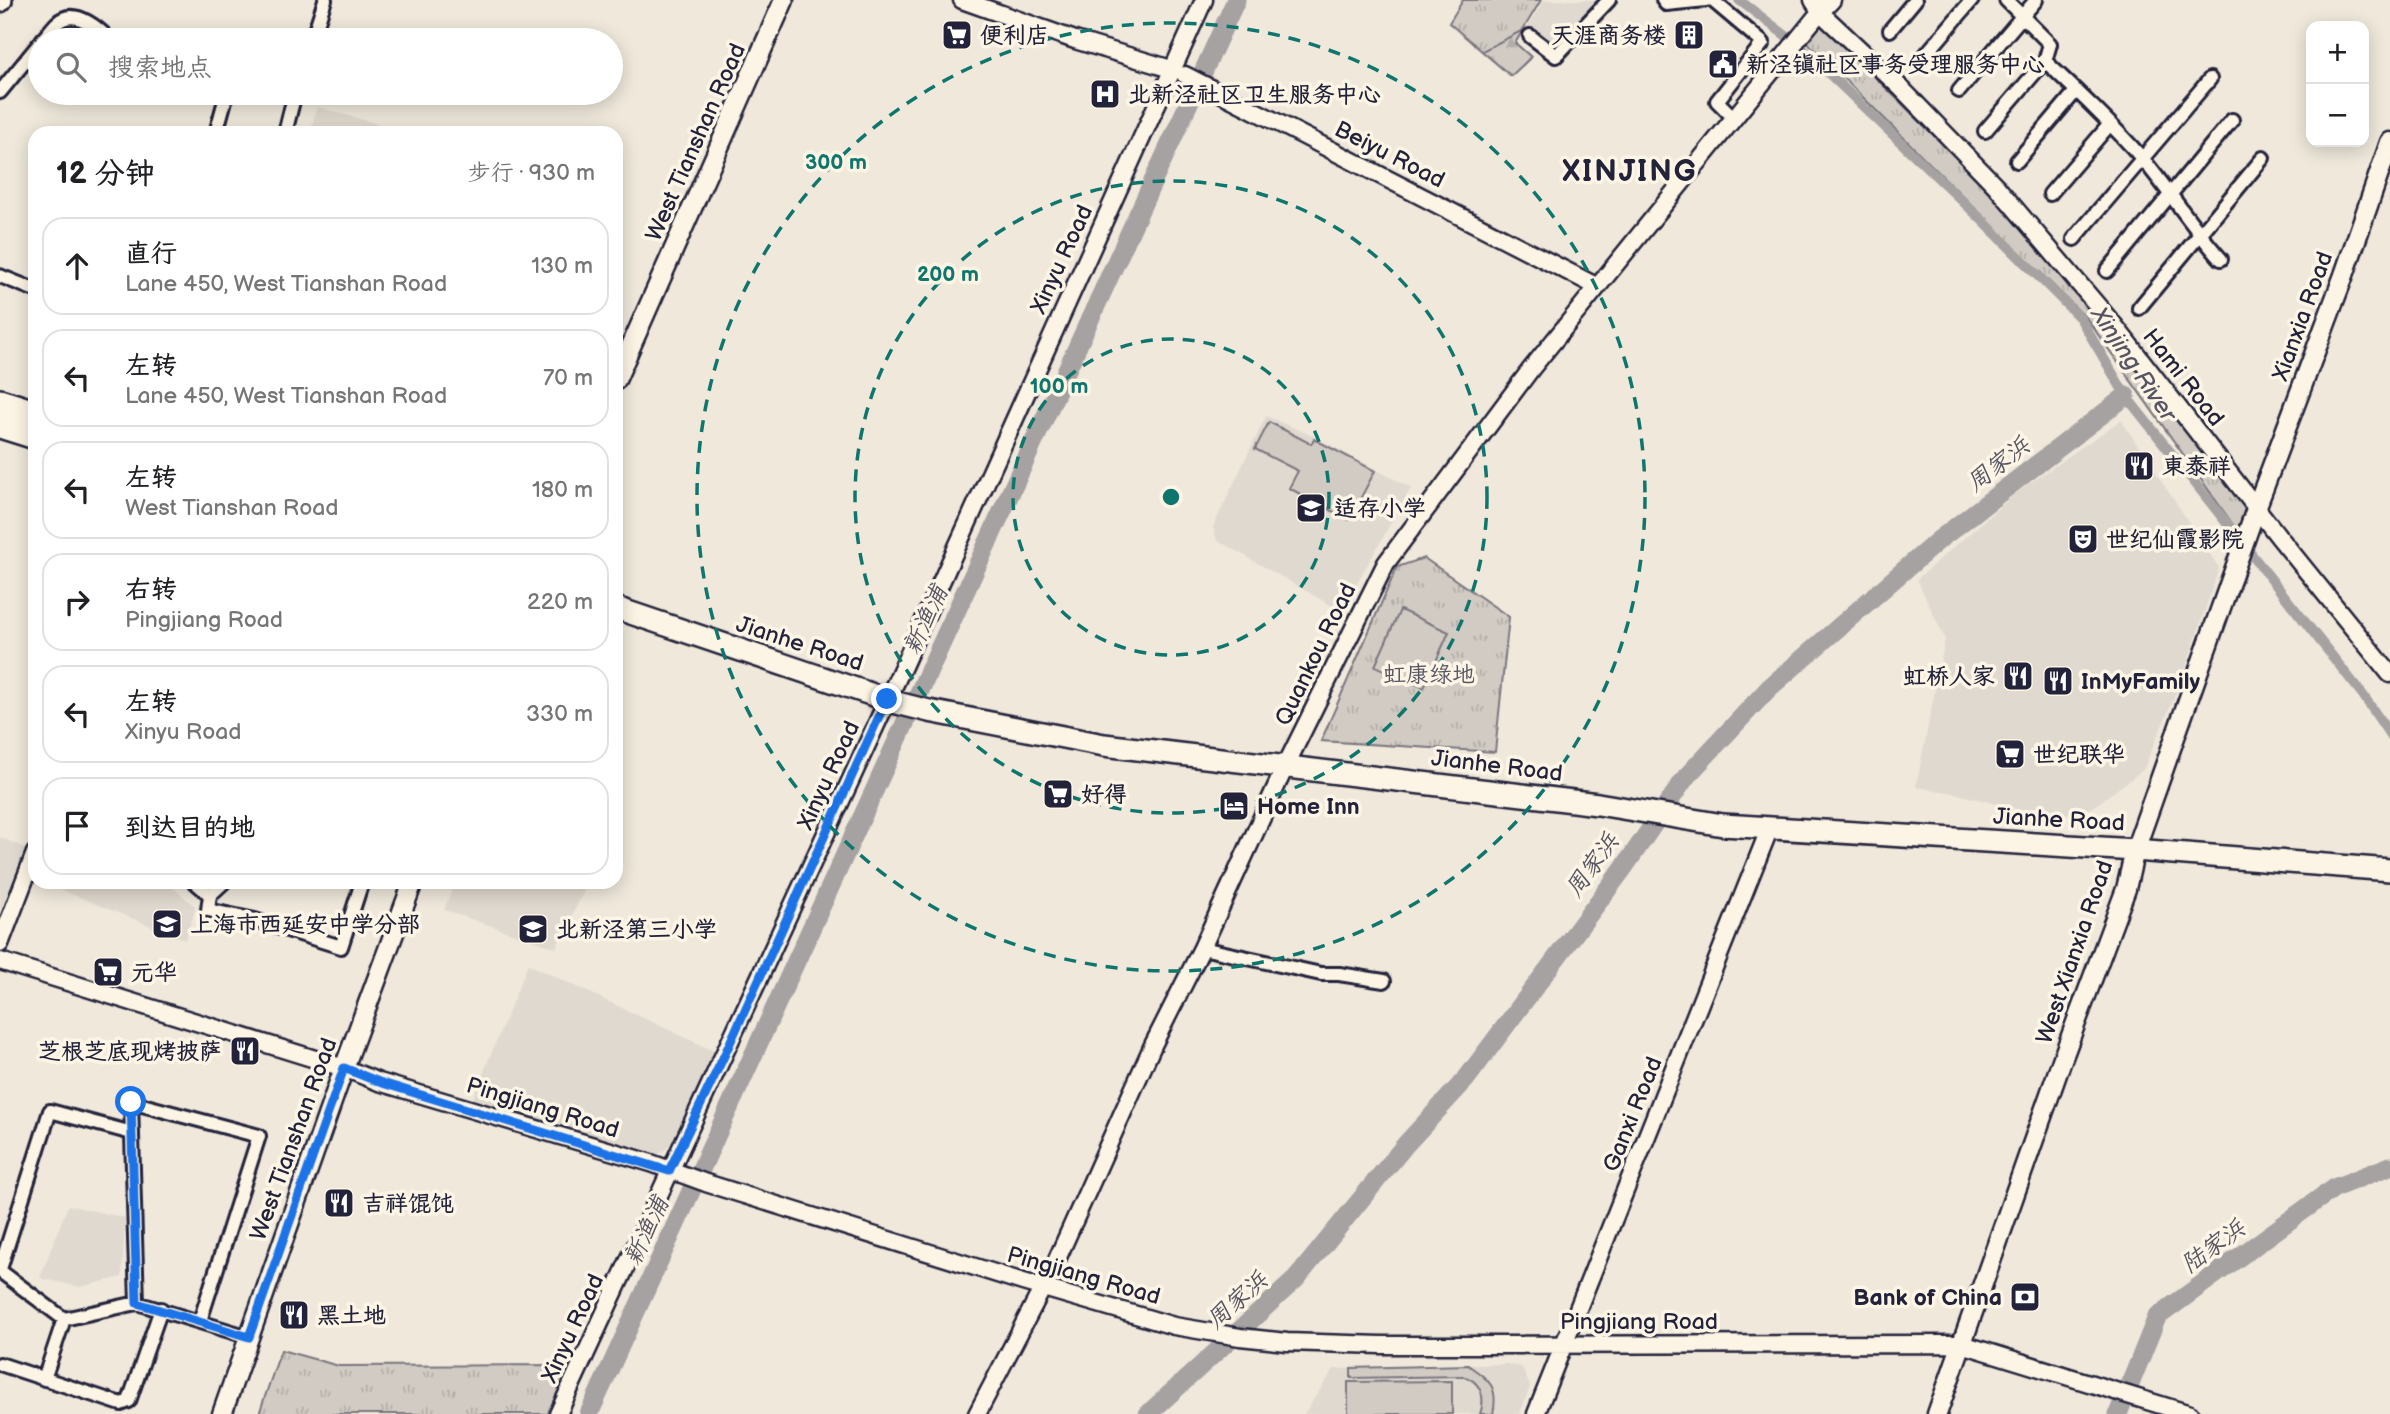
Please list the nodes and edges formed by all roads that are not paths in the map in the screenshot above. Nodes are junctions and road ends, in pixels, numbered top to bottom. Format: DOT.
graph roads {
  1 [pos="325,0"];
  2 [pos="784,0"];
  3 [pos="962,0"];
  4 [pos="1204,0"];
  5 [pos="1609,0"];
  6 [pos="1663,0"];
  7 [pos="1706,0"];
  8 [pos="1712,0"];
  9 [pos="1915,0"];
  10 [pos="1972,0"];
  11 [pos="2006,0"];
  12 [pos="2036,0"];
  13 [pos="1820,8"];
  14 [pos="2023,15"];
  15 [pos="52,28"];
  16 [pos="97,28"];
  17 [pos="316,28"];
  18 [pos="1889,30"];
  19 [pos="1530,36"];
  20 [pos="28,58"];
  21 [pos="1922,59"];
  22 [pos="2045,61"];
  23 [pos="1178,72"];
  24 [pos="2210,79"];
  25 [pos="1959,90"];
  26 [pos="2077,91"];
  27 [pos="0,92"];
  28 [pos="224,105"];
  29 [pos="292,105"];
  30 [pos="1734,118"];
  31 [pos="2232,120"];
  32 [pos="2110,124"];
  33 [pos="218,126"];
  34 [pos="287,126"];
  35 [pos="1985,131"];
  36 [pos="2390,142"];
  37 [pos="2263,158"];
  38 [pos="2142,159"];
  39 [pos="2017,161"];
  40 [pos="2050,194"];
  41 [pos="2169,196"];
  42 [pos="2199,235"];
  43 [pos="2074,239"];
  44 [pos="2221,260"];
  45 [pos="2107,271"];
  46 [pos="0,276"];
  47 [pos="1596,286"];
  48 [pos="28,287"];
  49 [pos="2139,308"];
  50 [pos="623,364"];
  51 [pos="0,400"];
  52 [pos="28,409"];
  53 [pos="0,414"];
  54 [pos="28,422"];
  55 [pos="0,427"];
  56 [pos="28,436"];
  57 [pos="2257,506"];
  58 [pos="623,610"];
  59 [pos="2390,674"];
  60 [pos="887,699"];
  61 [pos="1286,765"];
  62 [pos="1769,830"];
  63 [pos="2135,850"];
  64 [pos="2390,870"];
  65 [pos="28,871"];
  66 [pos="203,889"];
  67 [pos="217,889"];
  68 [pos="360,889"];
  69 [pos="410,889"];
  70 [pos="210,895"];
  71 [pos="0,944"];
  72 [pos="1202,948"];
  73 [pos="0,961"];
  74 [pos="1384,981"];
  75 [pos="344,1068"];
  76 [pos="132,1133"];
  77 [pos="676,1173"];
  78 [pos="0,1270"];
  79 [pos="1044,1286"];
  80 [pos="137,1303"];
  81 [pos="161,1309"];
  82 [pos="64,1320"];
  83 [pos="200,1321"];
  84 [pos="249,1337"];
  85 [pos="1565,1344"];
  86 [pos="1962,1344"];
  87 [pos="0,1364"];
  88 [pos="44,1379"];
  89 [pos="222,1414"];
  90 [pos="558,1414"];
  91 [pos="976,1414"];
  92 [pos="1536,1414"];
  93 [pos="1937,1414"];
  94 [pos="2190,1414"];
  1 -- 17 [label="street"];
  2 -- 50 [label="main road, West Tianshan Road"];
  3 -- 23 [label="street, Beiyu Road"];
  4 -- 23 [label="street, Xinyu Road"];
  5 -- 19 [label="street"];
  6 -- 7 [label="street"];
  8 -- 30 [label="street"];
  9 -- 18 [label="street"];
  10 -- 21 [label="street"];
  11 -- 14 [label="street"];
  12 -- 14 [label="street"];
  13 -- 30 [label="street, Quankou Road"];
  13 -- 57 [label="street, Hami Road"];
  14 -- 22 [label="street"];
  14 -- 25 [label="street"];
  15 -- 16 [label="street"];
  20 -- 27 [label="street"];
  22 -- 26 [label="street"];
  22 -- 35 [label="street"];
  23 -- 47 [label="street, Beiyu Road"];
  23 -- 60 [label="street, Xinyu Road"];
  24 -- 38 [label="street"];
  26 -- 32 [label="street"];
  26 -- 39 [label="street"];
  28 -- 33 [label="street"];
  29 -- 34 [label="street"];
  30 -- 47 [label="street, Quankou Road"];
  31 -- 41 [label="street"];
  32 -- 38 [label="street"];
  32 -- 40 [label="street"];
  36 -- 57 [label="main road, Xianxia Road"];
  37 -- 42 [label="street"];
  38 -- 41 [label="street"];
  38 -- 43 [label="street"];
  41 -- 42 [label="street"];
  41 -- 45 [label="street"];
  42 -- 44 [label="street"];
  42 -- 49 [label="street"];
  46 -- 48 [label="street"];
  47 -- 61 [label="street, Quankou Road"];
  51 -- 52 [label="main road"];
  53 -- 54 [label="main road"];
  55 -- 56 [label="main road"];
  57 -- 59 [label="street, Hami Road"];
  57 -- 63 [label="main road, West Xianxia Road"];
  58 -- 60 [label="main road, Jianhe Road"];
  60 -- 61 [label="main road, Jianhe Road"];
  60 -- 77 [label="street, Xinyu Road"];
  61 -- 62 [label="main road, Jianhe Road"];
  61 -- 72 [label="street, Quankou Road"];
  62 -- 63 [label="main road, Jianhe Road"];
  62 -- 85 [label="street, Ganxi Road"];
  63 -- 64 [label="main road, Jianhe Road"];
  63 -- 86 [label="main road, West Xianxia Road"];
  65 -- 71 [label="street"];
  66 -- 70 [label="street"];
  67 -- 70 [label="street"];
  68 -- 70 [label="street"];
  69 -- 75 [label="main road, West Tianshan Road"];
  72 -- 74 [label="street"];
  72 -- 79 [label="street, Quankou Road"];
  73 -- 75 [label="street, Pingjiang Road"];
  75 -- 77 [label="street, Pingjiang Road"];
  75 -- 84 [label="main road, West Tianshan Road"];
  76 -- 78 [label="street"];
  76 -- 80 [label="street"];
  76 -- 83 [label="street"];
  77 -- 79 [label="street, Pingjiang Road"];
  77 -- 90 [label="street, Xinyu Road"];
  78 -- 82 [label="street"];
  79 -- 85 [label="street, Pingjiang Road"];
  79 -- 91 [label="street, Quankou Road"];
  80 -- 81 [label="street"];
  80 -- 82 [label="street"];
  81 -- 83 [label="street"];
  81 -- 88 [label="street"];
  82 -- 88 [label="street"];
  83 -- 84 [label="street"];
  84 -- 89 [label="main road, West Tianshan Road"];
  85 -- 86 [label="street, Pingjiang Road"];
  85 -- 92 [label="street, Ganxi Road"];
  86 -- 93 [label="main road, West Xianxia Road"];
  86 -- 94 [label="street, Pingjiang Road"];
  87 -- 88 [label="street"];
}
